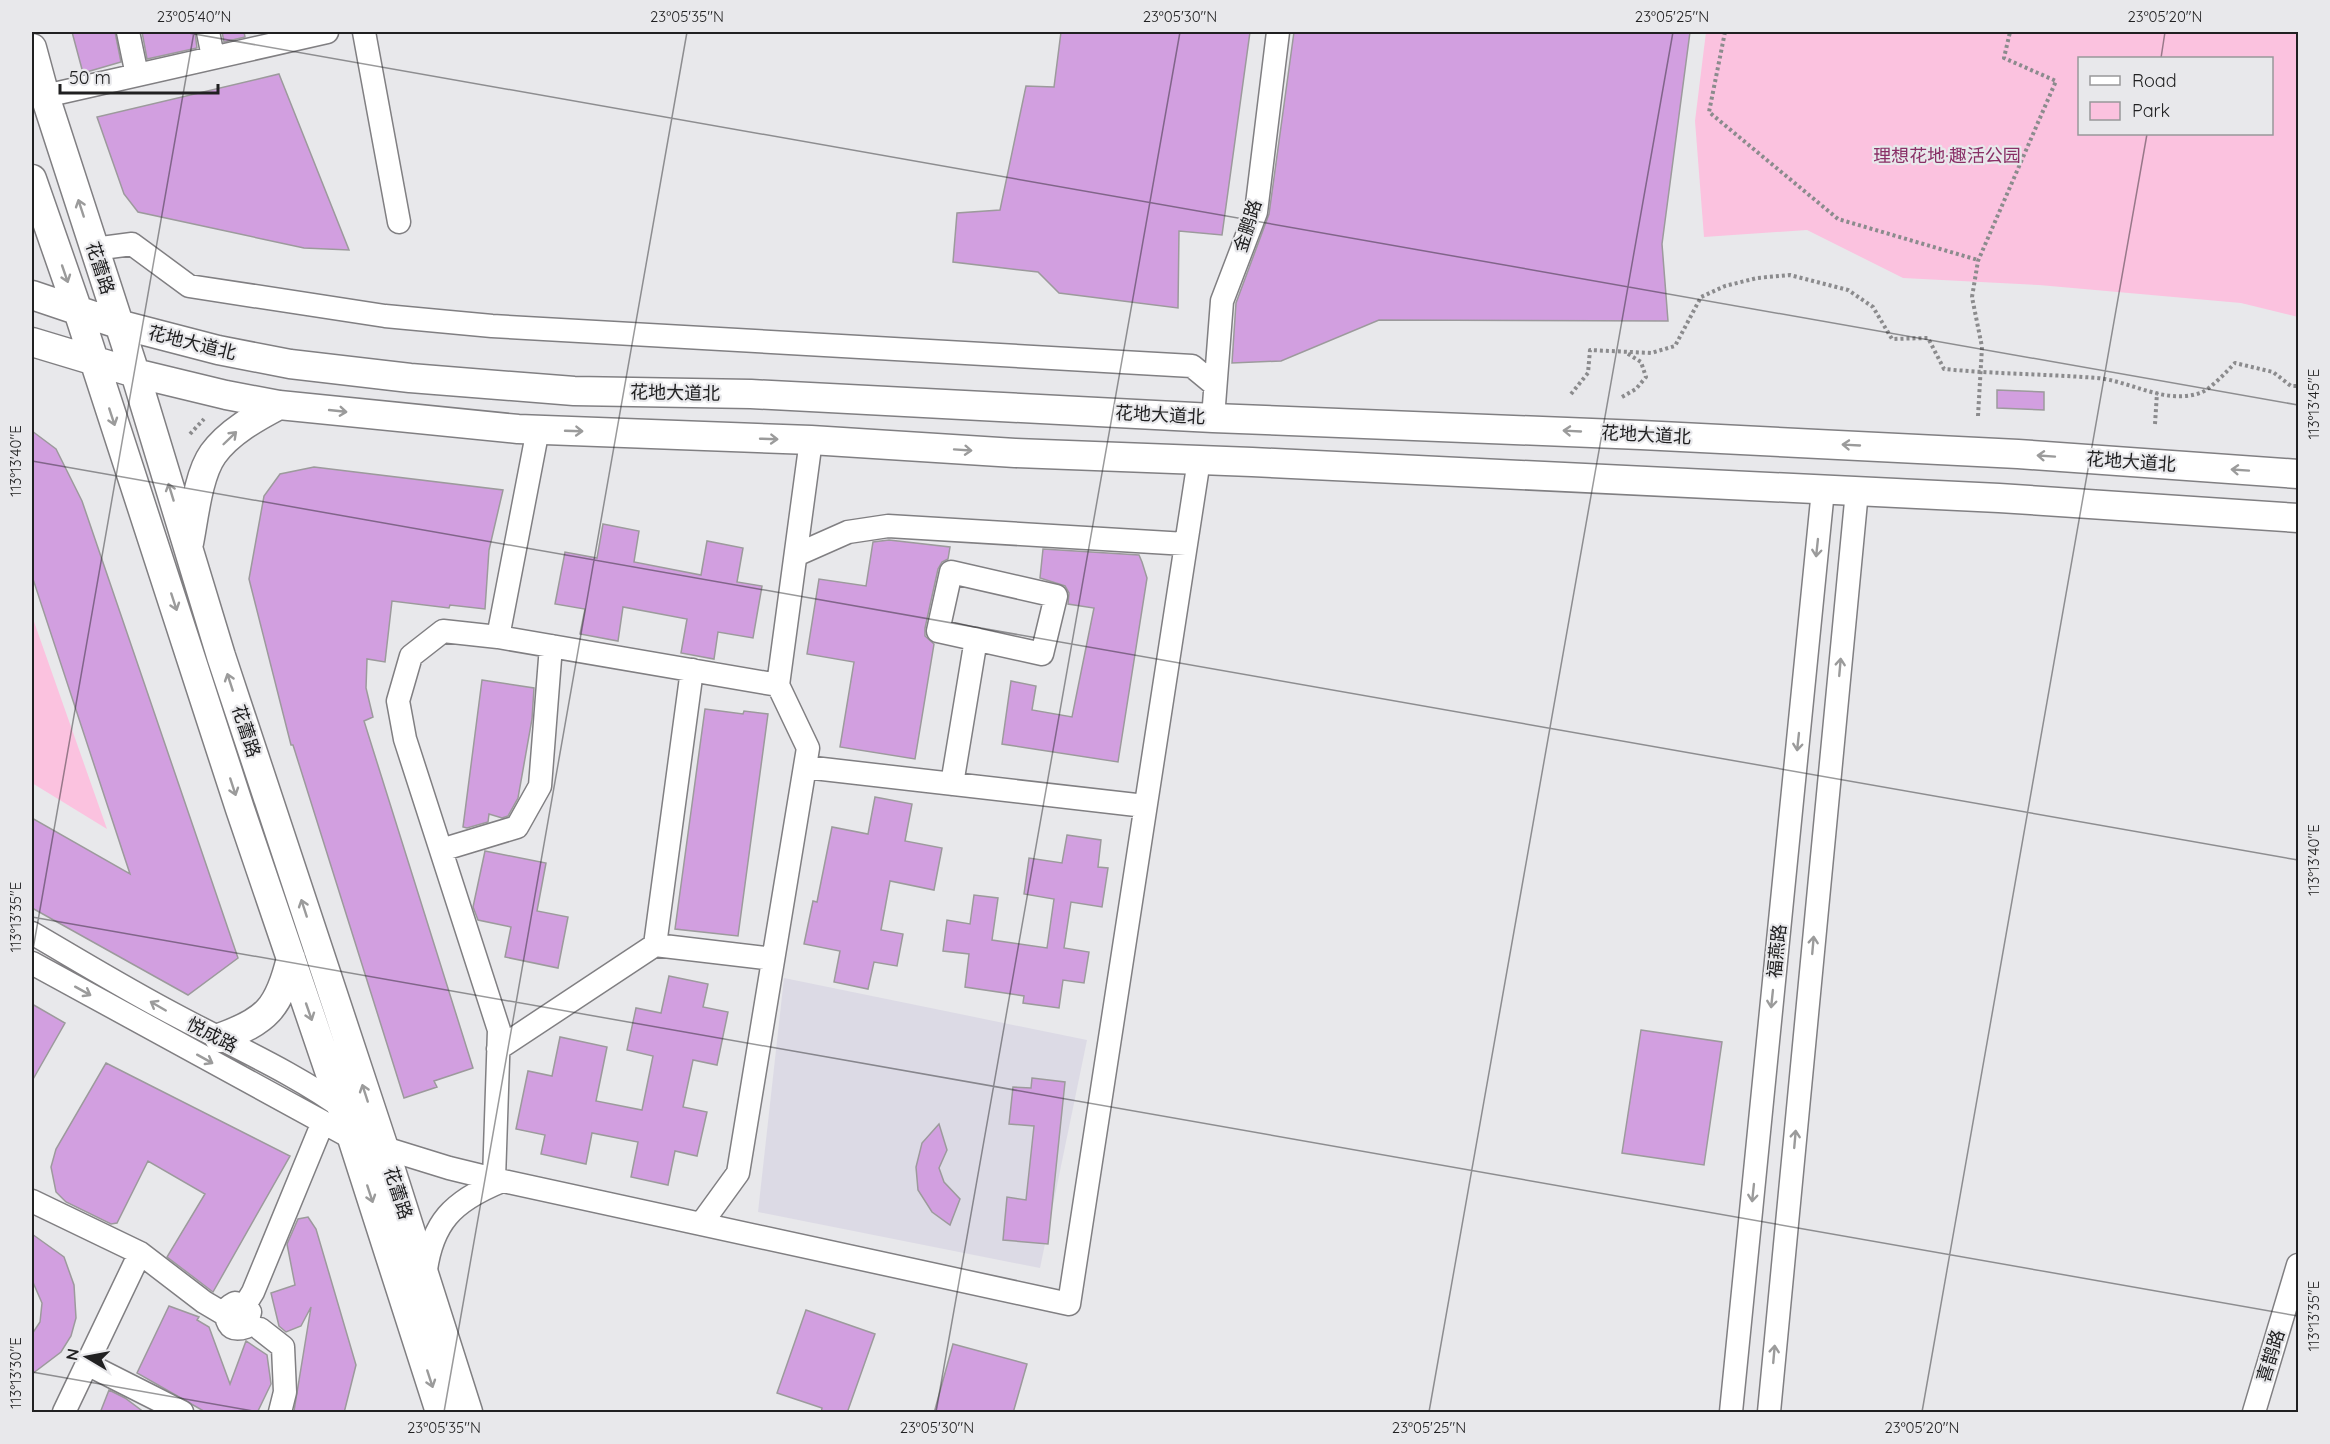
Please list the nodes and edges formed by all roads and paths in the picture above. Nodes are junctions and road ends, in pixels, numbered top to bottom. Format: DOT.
graph roads {
  1 [pos="128,32"];
  2 [pos="208,32"];
  3 [pos="318,32"];
  4 [pos="364,32"];
  5 [pos="1278,32"];
  6 [pos="1725,32"];
  7 [pos="2010,32"];
  8 [pos="32,48"];
  9 [pos="213,57"];
  10 [pos="137,75"];
  11 [pos="45,96"];
  12 [pos="32,179"];
  13 [pos="399,222"];
  14 [pos="94,249"];
  15 [pos="1978,261"];
  16 [pos="32,295"];
  17 [pos="78,310"];
  18 [pos="118,324"];
  19 [pos="32,342"];
  20 [pos="1621,350"];
  21 [pos="93,361"];
  22 [pos="135,373"];
  23 [pos="1979,373"];
  24 [pos="1215,385"];
  25 [pos="2298,386"];
  26 [pos="2157,393"];
  27 [pos="1571,394"];
  28 [pos="1622,397"];
  29 [pos="279,405"];
  30 [pos="1978,416"];
  31 [pos="1213,418"];
  32 [pos="204,419"];
  33 [pos="2155,424"];
  34 [pos="538,429"];
  35 [pos="190,434"];
  36 [pos="811,440"];
  37 [pos="1199,460"];
  38 [pos="2298,474"];
  39 [pos="1823,490"];
  40 [pos="1857,491"];
  41 [pos="2298,518"];
  42 [pos="1186,544"];
  43 [pos="189,548"];
  44 [pos="796,555"];
  45 [pos="498,637"];
  46 [pos="976,639"];
  47 [pos="550,646"];
  48 [pos="692,670"];
  49 [pos="778,685"];
  50 [pos="805,767"];
  51 [pos="952,784"];
  52 [pos="1145,806"];
  53 [pos="441,850"];
  54 [pos="32,933"];
  55 [pos="655,945"];
  56 [pos="291,958"];
  57 [pos="773,959"];
  58 [pos="32,963"];
  59 [pos="219,1038"];
  60 [pos="498,1049"];
  61 [pos="333,1115"];
  62 [pos="352,1138"];
  63 [pos="384,1148"];
  64 [pos="498,1180"];
  65 [pos="32,1201"];
  66 [pos="701,1224"];
  67 [pos="140,1253"];
  68 [pos="2298,1265"];
  69 [pos="425,1278"];
  70 [pos="248,1320"];
  71 [pos="87,1364"];
  72 [pos="63,1413"];
  73 [pos="182,1413"];
  74 [pos="280,1413"];
  75 [pos="440,1413"];
  76 [pos="468,1413"];
  77 [pos="1731,1413"];
  78 [pos="1768,1413"];
  79 [pos="2254,1413"];
  1 -- 10 [label="street"];
  2 -- 9 [label="street"];
  3 -- 9 [label="street"];
  4 -- 13 [label="street"];
  5 -- 24 [label="street, 金鹏路"];
  6 -- 15 [label="path"];
  7 -- 15 [label="path"];
  8 -- 11 [label="main road, 花蕾路"];
  9 -- 10 [label="street"];
  10 -- 11 [label="street"];
  14 -- 11 [label="main road, 花蕾路, one-way"];
  12 -- 17 [label="main road, 花蕾路, one-way"];
  14 -- 18 [label="main road, 花蕾路"];
  14 -- 24 [label="street"];
  15 -- 23 [label="path"];
  16 -- 17 [label="main road, 花地大道北"];
  17 -- 18 [label="main road, 花地大道北"];
  17 -- 21 [label="main road, 花蕾路"];
  18 -- 22 [label="main road, 花蕾路"];
  18 -- 31 [label="main road, 花地大道北"];
  19 -- 21 [label="main road"];
  20 -- 23 [label="path"];
  20 -- 27 [label="path"];
  20 -- 28 [label="path"];
  21 -- 22 [label="main road"];
  21 -- 56 [label="main road, 花蕾路, one-way"];
  22 -- 29 [label="main road"];
  43 -- 22 [label="main road, 花蕾路, one-way"];
  23 -- 26 [label="path"];
  23 -- 30 [label="path"];
  24 -- 31 [label="street, 金鹏路"];
  25 -- 26 [label="path"];
  26 -- 33 [label="path"];
  29 -- 34 [label="main road, one-way"];
  43 -- 29 [label="main road, one-way"];
  38 -- 31 [label="main road, 花地大道北, one-way"];
  32 -- 35 [label="path"];
  34 -- 36 [label="main road, one-way"];
  34 -- 45 [label="street"];
  36 -- 37 [label="main road, one-way"];
  36 -- 44 [label="street"];
  37 -- 39 [label="main road"];
  37 -- 42 [label="street"];
  39 -- 40 [label="main road"];
  39 -- 77 [label="street, 福燕路, one-way"];
  40 -- 41 [label="main road"];
  78 -- 40 [label="street, 福燕路, one-way"];
  42 -- 44 [label="street"];
  42 -- 52 [label="street"];
  63 -- 43 [label="main road, 花蕾路, one-way"];
  44 -- 49 [label="street"];
  45 -- 47 [label="street"];
  45 -- 53 [label="street"];
  46 -- 46 [label="street"];
  46 -- 51 [label="street"];
  47 -- 48 [label="street"];
  47 -- 53 [label="street"];
  48 -- 49 [label="street"];
  48 -- 55 [label="street"];
  49 -- 50 [label="street"];
  50 -- 51 [label="street"];
  50 -- 57 [label="street"];
  51 -- 52 [label="street"];
  52 -- 66 [label="street"];
  53 -- 60 [label="street"];
  59 -- 54 [label="street, 悦成路, one-way"];
  55 -- 57 [label="street"];
  55 -- 60 [label="street"];
  56 -- 59 [label="main road"];
  56 -- 61 [label="main road, 花蕾路, one-way"];
  57 -- 66 [label="street"];
  58 -- 61 [label="street, 悦成路, one-way"];
  59 -- 61 [label="street, 悦成路"];
  60 -- 64 [label="street"];
  61 -- 62 [label="main road, 花蕾路"];
  61 -- 63 [label="street, 悦成路"];
  61 -- 70 [label="street"];
  62 -- 63 [label="street"];
  62 -- 75 [label="main road, 花蕾路, one-way"];
  63 -- 64 [label="street"];
  63 -- 69 [label="main road, 花蕾路"];
  64 -- 66 [label="street"];
  64 -- 69 [label="street"];
  65 -- 67 [label="street"];
  67 -- 70 [label="street"];
  67 -- 71 [label="street"];
  68 -- 79 [label="street, 喜鹊路"];
  69 -- 76 [label="main road, 花蕾路"];
  70 -- 74 [label="street"];
  71 -- 72 [label="street"];
  71 -- 73 [label="street"];
}
